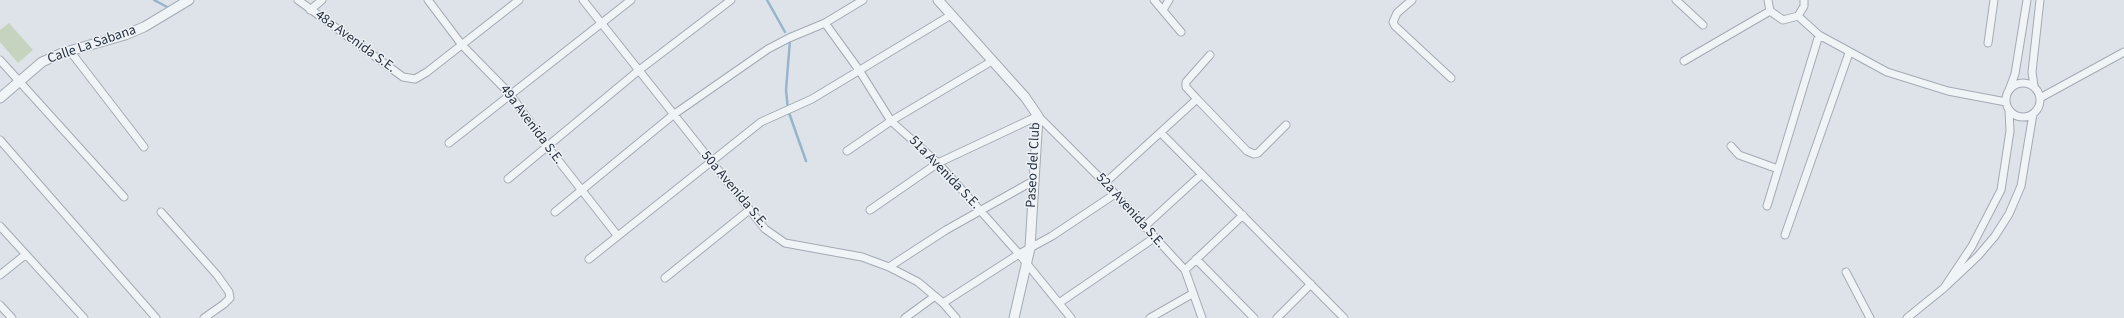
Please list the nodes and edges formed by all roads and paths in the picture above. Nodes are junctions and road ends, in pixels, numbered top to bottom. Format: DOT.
graph roads {
  1 [pos="189,0"];
  2 [pos="298,0"];
  3 [pos="322,0"];
  4 [pos="428,0"];
  5 [pos="519,0"];
  6 [pos="583,0"];
  7 [pos="631,0"];
  8 [pos="732,0"];
  9 [pos="863,0"];
  10 [pos="938,0"];
  11 [pos="1154,0"];
  12 [pos="1169,0"];
  13 [pos="1676,0"];
  14 [pos="1768,0"];
  15 [pos="1804,0"];
  16 [pos="1994,0"];
  17 [pos="2026,0"];
  18 [pos="2040,0"];
  19 [pos="1409,1"];
  20 [pos="310,10"];
  21 [pos="1163,10"];
  22 [pos="1770,11"];
  23 [pos="951,15"];
  24 [pos="1798,16"];
  25 [pos="601,23"];
  26 [pos="825,23"];
  27 [pos="1703,25"];
  28 [pos="1181,32"];
  29 [pos="1819,34"];
  30 [pos="1988,43"];
  31 [pos="462,45"];
  32 [pos="70,51"];
  33 [pos="2124,52"];
  34 [pos="1849,53"];
  35 [pos="1210,54"];
  36 [pos="0,60"];
  37 [pos="992,61"];
  38 [pos="1684,61"];
  39 [pos="859,70"];
  40 [pos="638,71"];
  41 [pos="1451,78"];
  42 [pos="20,80"];
  43 [pos="2034,86"];
  44 [pos="2009,90"];
  45 [pos="510,94"];
  46 [pos="0,98"];
  47 [pos="2040,98"];
  48 [pos="1197,99"];
  49 [pos="2006,102"];
  50 [pos="2009,110"];
  51 [pos="2033,114"];
  52 [pos="673,116"];
  53 [pos="1038,116"];
  54 [pos="892,121"];
  55 [pos="1286,125"];
  56 [pos="1161,133"];
  57 [pos="0,140"];
  58 [pos="450,143"];
  59 [pos="144,146"];
  60 [pos="547,146"];
  61 [pos="1731,146"];
  62 [pos="847,151"];
  63 [pos="938,163"];
  64 [pos="711,164"];
  65 [pos="1778,168"];
  66 [pos="1202,174"];
  67 [pos="508,178"];
  68 [pos="1033,181"];
  69 [pos="1105,182"];
  70 [pos="582,191"];
  71 [pos="1115,194"];
  72 [pos="124,197"];
  73 [pos="1767,206"];
  74 [pos="870,210"];
  75 [pos="981,210"];
  76 [pos="748,211"];
  77 [pos="161,212"];
  78 [pos="555,212"];
  79 [pos="1242,215"];
  80 [pos="0,226"];
  81 [pos="1144,227"];
  82 [pos="617,235"];
  83 [pos="1785,235"];
  84 [pos="1154,238"];
  85 [pos="1030,248"];
  86 [pos="1019,254"];
  87 [pos="25,255"];
  88 [pos="589,259"];
  89 [pos="1196,259"];
  90 [pos="1028,264"];
  91 [pos="889,267"];
  92 [pos="1185,270"];
  93 [pos="1846,272"];
  94 [pos="0,275"];
  95 [pos="665,278"];
  96 [pos="1311,284"];
  97 [pos="1944,288"];
  98 [pos="1192,294"];
  99 [pos="935,296"];
  100 [pos="943,303"];
  101 [pos="1059,303"];
  102 [pos="0,305"];
  103 [pos="12,318"];
  104 [pos="84,318"];
  105 [pos="156,318"];
  106 [pos="204,318"];
  107 [pos="905,318"];
  108 [pos="956,318"];
  109 [pos="1014,318"];
  110 [pos="1071,318"];
  111 [pos="1150,318"];
  112 [pos="1202,318"];
  113 [pos="1254,318"];
  114 [pos="1277,318"];
  115 [pos="1344,318"];
  116 [pos="1870,318"];
  117 [pos="1907,318"];
  1 -- 32 [label="street, Calle La Sabana"];
  2 -- 20 [label="street, 48a Avenida S.E."];
  3 -- 20 [label="street"];
  4 -- 31 [label="street, 49a Avenida S.E."];
  5 -- 31 [label="street"];
  6 -- 25 [label="street, 50a Avenida S.E."];
  7 -- 25 [label="street"];
  8 -- 40 [label="street"];
  9 -- 26 [label="street"];
  10 -- 23 [label="street, Paseo del Club"];
  11 -- 21 [label="street"];
  12 -- 21 [label="street"];
  13 -- 27 [label="street"];
  14 -- 22 [label="street"];
  15 -- 24 [label="street"];
  16 -- 30 [label="street"];
  17 -- 44 [label="street"];
  18 -- 43 [label="street"];
  19 -- 41 [label="street"];
  20 -- 31 [label="street, 48a Avenida S.E."];
  21 -- 28 [label="street"];
  22 -- 24 [label="street"];
  22 -- 38 [label="street"];
  23 -- 37 [label="street, Paseo del Club"];
  23 -- 39 [label="street"];
  24 -- 29 [label="street"];
  25 -- 40 [label="street, 50a Avenida S.E."];
  25 -- 45 [label="street"];
  26 -- 39 [label="street, 51a Avenida S.E."];
  26 -- 52 [label="street"];
  29 -- 34 [label="street"];
  29 -- 65 [label="street"];
  31 -- 45 [label="street, 49a Avenida S.E."];
  32 -- 42 [label="street, Calle La Sabana"];
  32 -- 59 [label="street"];
  33 -- 47 [label="street"];
  34 -- 49 [label="street"];
  34 -- 83 [label="street"];
  35 -- 48 [label="street"];
  36 -- 42 [label="street"];
  37 -- 53 [label="street, Paseo del Club"];
  37 -- 54 [label="street"];
  39 -- 54 [label="street, 51a Avenida S.E."];
  39 -- 64 [label="street"];
  40 -- 52 [label="street, 50a Avenida S.E."];
  40 -- 60 [label="street"];
  42 -- 46 [label="street, Calle La Sabana"];
  42 -- 72 [label="street"];
  43 -- 44 [label="street"];
  43 -- 47 [label="street"];
  44 -- 49 [label="street"];
  45 -- 58 [label="street"];
  45 -- 60 [label="street, 49a Avenida S.E."];
  47 -- 51 [label="street"];
  48 -- 55 [label="street"];
  48 -- 56 [label="street"];
  49 -- 50 [label="street"];
  50 -- 51 [label="street"];
  50 -- 97 [label="street"];
  51 -- 97 [label="street"];
  52 -- 64 [label="street, 50a Avenida S.E."];
  52 -- 70 [label="street"];
  53 -- 63 [label="street"];
  53 -- 68 [label="street, Paseo del Club"];
  53 -- 69 [label="street, 52a Avenida S.E."];
  54 -- 62 [label="street"];
  54 -- 63 [label="street, 51a Avenida S.E."];
  56 -- 66 [label="street"];
  56 -- 69 [label="street"];
  57 -- 105 [label="street"];
  60 -- 67 [label="street"];
  60 -- 70 [label="street, 49a Avenida S.E."];
  61 -- 65 [label="street"];
  63 -- 74 [label="street"];
  63 -- 75 [label="street, 51a Avenida S.E."];
  64 -- 76 [label="street, 50a Avenida S.E."];
  64 -- 82 [label="street"];
  65 -- 73 [label="street"];
  66 -- 79 [label="street"];
  66 -- 81 [label="street"];
  68 -- 75 [label="street"];
  68 -- 85 [label="street, Paseo del Club"];
  69 -- 71 [label="street, 52a Avenida S.E."];
  70 -- 78 [label="street"];
  70 -- 82 [label="street, 49a Avenida S.E."];
  71 -- 81 [label="street, 52a Avenida S.E."];
  71 -- 85 [label="street"];
  75 -- 86 [label="street, 51a Avenida S.E."];
  75 -- 91 [label="street"];
  76 -- 91 [label="street, 50a Avenida S.E."];
  76 -- 95 [label="street"];
  77 -- 106 [label="street"];
  79 -- 89 [label="street"];
  79 -- 96 [label="street"];
  80 -- 87 [label="street"];
  81 -- 84 [label="street, 52a Avenida S.E."];
  82 -- 88 [label="street"];
  84 -- 92 [label="street, 52a Avenida S.E."];
  84 -- 101 [label="street"];
  85 -- 86 [label="street"];
  85 -- 90 [label="street, Paseo del Club"];
  86 -- 90 [label="street, 51a Avenida S.E."];
  86 -- 100 [label="street"];
  87 -- 94 [label="street"];
  87 -- 104 [label="street"];
  89 -- 92 [label="street"];
  89 -- 113 [label="street"];
  90 -- 101 [label="street, 51a Avenida S.E."];
  90 -- 109 [label="street, Paseo del Club"];
  91 -- 99 [label="street, 50a Avenida S.E."];
  92 -- 98 [label="street, 52a Avenida S.E."];
  93 -- 116 [label="street"];
  96 -- 114 [label="street"];
  96 -- 115 [label="street"];
  97 -- 117 [label="street"];
  98 -- 111 [label="street"];
  98 -- 112 [label="street, 52a Avenida S.E."];
  99 -- 100 [label="street, 50a Avenida S.E."];
  99 -- 107 [label="street"];
  100 -- 108 [label="street, 50a Avenida S.E."];
  101 -- 110 [label="street, 51a Avenida S.E."];
  102 -- 103 [label="street"];
}
